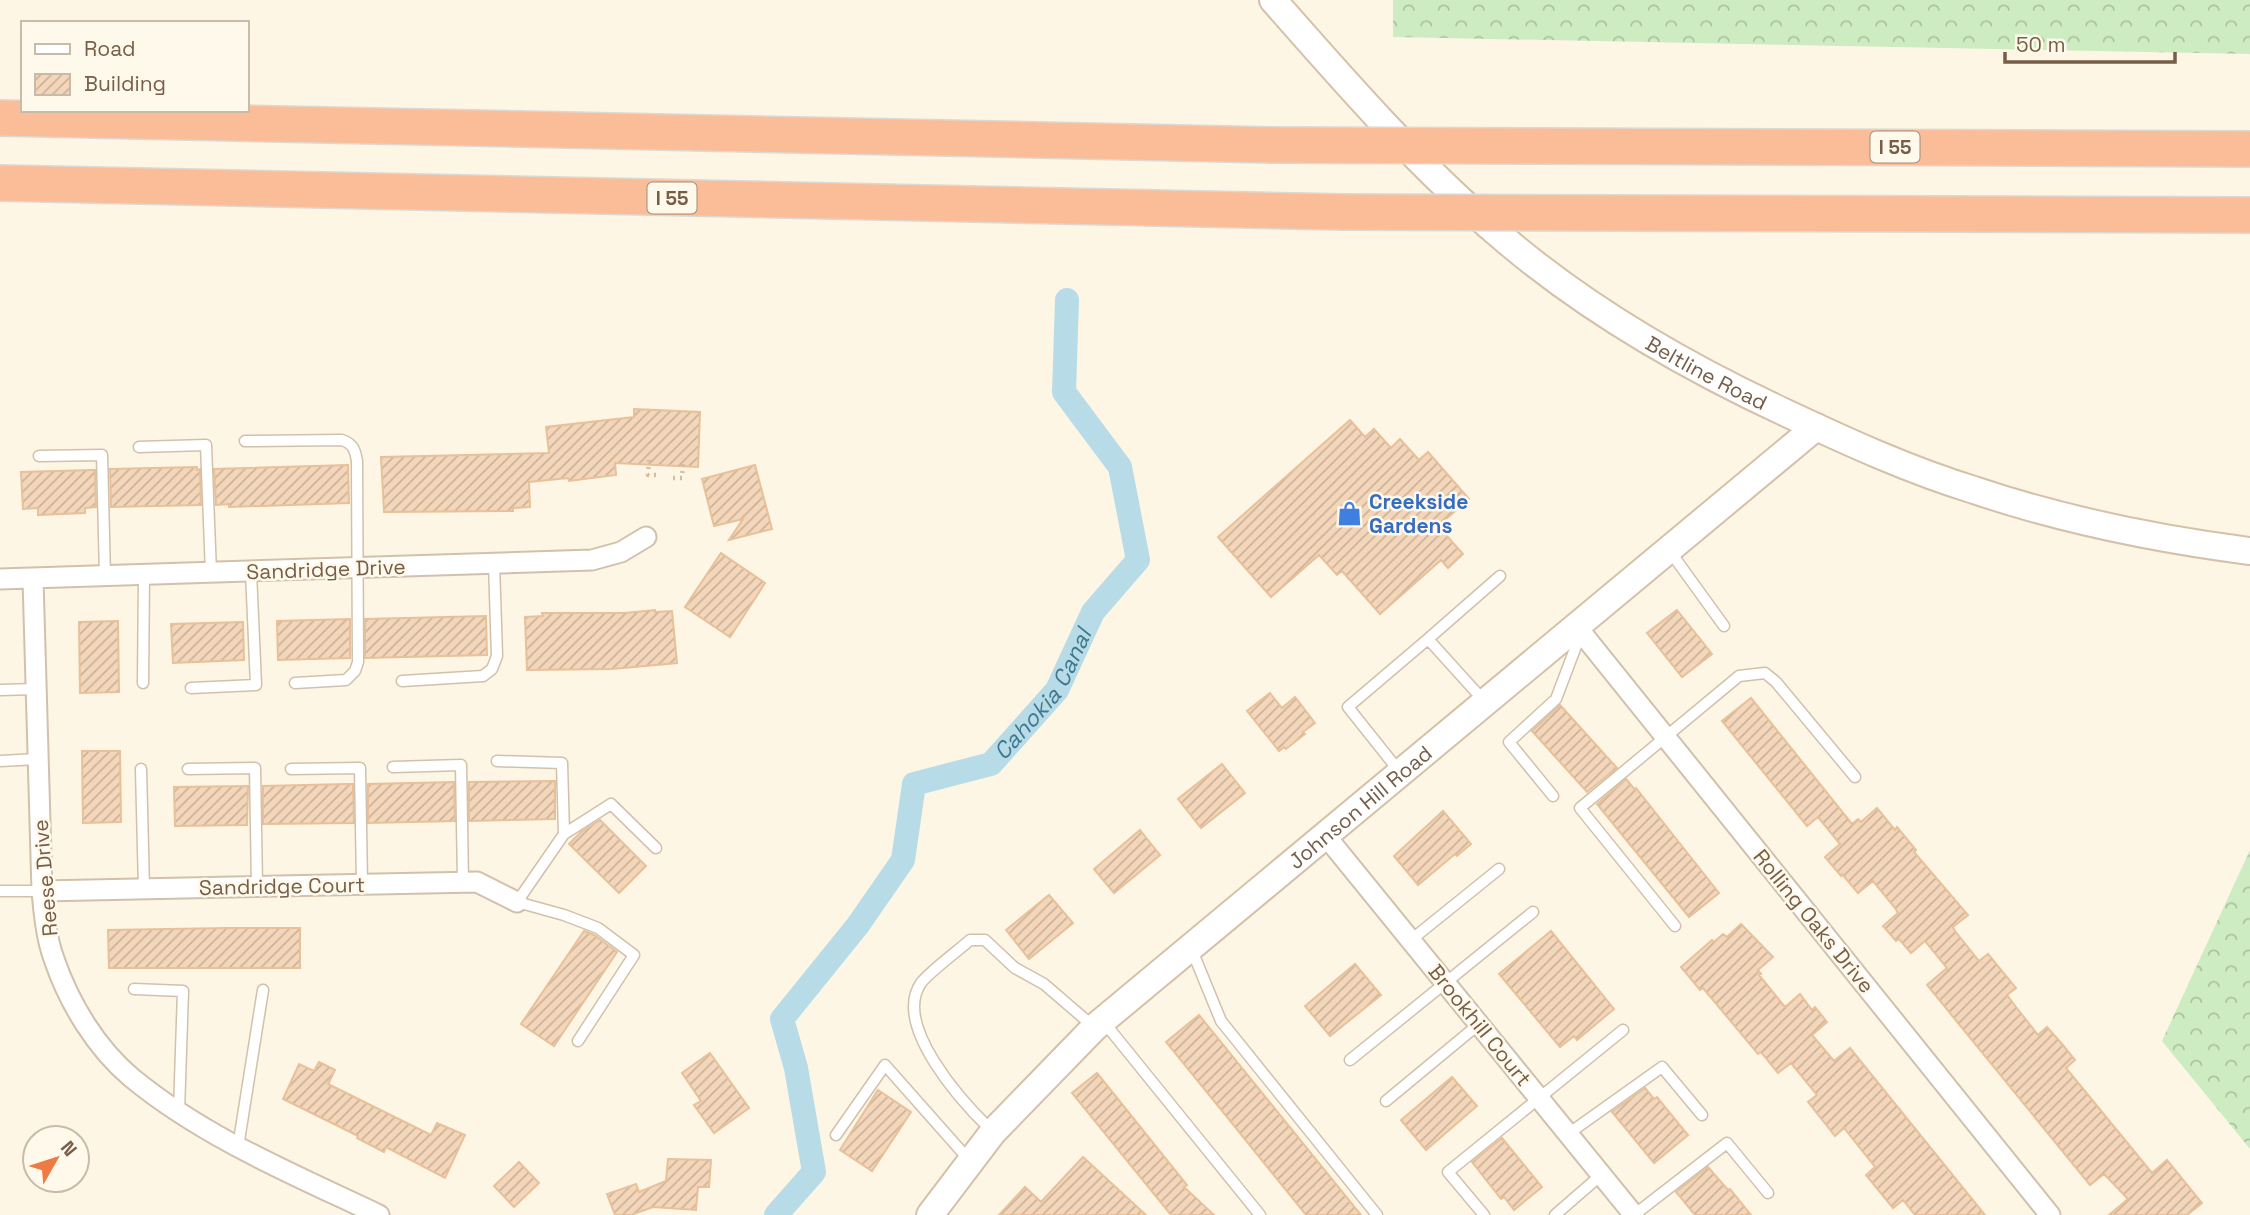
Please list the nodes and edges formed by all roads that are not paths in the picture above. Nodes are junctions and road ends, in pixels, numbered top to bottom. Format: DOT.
graph roads {
  1 [pos="1273,0"];
  2 [pos="0,118"];
  3 [pos="2250,149"];
  4 [pos="0,183"];
  5 [pos="2250,215"];
  6 [pos="1816,427"];
  7 [pos="245,441"];
  8 [pos="139,447"];
  9 [pos="40,456"];
  10 [pos="646,537"];
  11 [pos="1669,550"];
  12 [pos="2250,551"];
  13 [pos="494,564"];
  14 [pos="358,568"];
  15 [pos="251,572"];
  16 [pos="211,573"];
  17 [pos="144,575"];
  18 [pos="105,576"];
  19 [pos="1500,576"];
  20 [pos="0,579"];
  21 [pos="33,579"];
  22 [pos="1724,626"];
  23 [pos="1579,630"];
  24 [pos="1428,639"];
  25 [pos="402,681"];
  26 [pos="143,683"];
  27 [pos="295,683"];
  28 [pos="191,688"];
  29 [pos="36,689"];
  30 [pos="0,690"];
  31 [pos="1485,703"];
  32 [pos="1665,736"];
  33 [pos="38,759"];
  34 [pos="0,761"];
  35 [pos="497,761"];
  36 [pos="393,767"];
  37 [pos="141,769"];
  38 [pos="188,769"];
  39 [pos="291,769"];
  40 [pos="1400,773"];
  41 [pos="1854,778"];
  42 [pos="1553,796"];
  43 [pos="564,834"];
  44 [pos="1325,835"];
  45 [pos="656,848"];
  46 [pos="1499,869"];
  47 [pos="463,882"];
  48 [pos="362,884"];
  49 [pos="257,886"];
  50 [pos="144,889"];
  51 [pos="0,891"];
  52 [pos="41,891"];
  53 [pos="517,902"];
  54 [pos="1533,912"];
  55 [pos="1675,926"];
  56 [pos="1411,940"];
  57 [pos="1191,947"];
  58 [pos="1445,983"];
  59 [pos="134,989"];
  60 [pos="263,990"];
  61 [pos="1099,1024"];
  62 [pos="1479,1024"];
  63 [pos="1623,1030"];
  64 [pos="578,1041"];
  65 [pos="1350,1060"];
  66 [pos="1538,1097"];
  67 [pos="1386,1101"];
  68 [pos="179,1111"];
  69 [pos="1702,1115"];
  70 [pos="993,1132"];
  71 [pos="1568,1134"];
  72 [pos="836,1135"];
  73 [pos="238,1148"];
  74 [pos="970,1161"];
  75 [pos="1601,1175"];
  76 [pos="1768,1193"];
  77 [pos="379,1215"];
  78 [pos="930,1215"];
  79 [pos="1260,1215"];
  80 [pos="1377,1215"];
  81 [pos="1484,1215"];
  82 [pos="1555,1215"];
  83 [pos="1634,1215"];
  84 [pos="2050,1215"];
  1 -- 6 [label="street, Beltline Road"];
  2 -- 3 [label="highway, I 55, bridge"];
  4 -- 5 [label="highway, I 55, bridge"];
  6 -- 11 [label="street, Johnson Hill Road"];
  6 -- 12 [label="street, Beltline Road"];
  7 -- 14 [label="lane"];
  8 -- 16 [label="lane"];
  9 -- 18 [label="lane"];
  10 -- 13 [label="street, Sandridge Drive"];
  11 -- 22 [label="lane"];
  11 -- 23 [label="street, Johnson Hill Road"];
  13 -- 14 [label="street, Sandridge Drive"];
  13 -- 25 [label="lane"];
  14 -- 15 [label="street, Sandridge Drive"];
  14 -- 27 [label="lane"];
  15 -- 16 [label="street, Sandridge Drive"];
  15 -- 28 [label="lane"];
  16 -- 17 [label="street, Sandridge Drive"];
  17 -- 18 [label="street, Sandridge Drive"];
  17 -- 26 [label="lane"];
  18 -- 21 [label="street, Sandridge Drive"];
  19 -- 24 [label="lane"];
  20 -- 21 [label="street, Sandridge Drive"];
  21 -- 29 [label="street, Reese Drive"];
  23 -- 31 [label="street, Johnson Hill Road"];
  23 -- 32 [label="street, Rolling Oaks Drive"];
  23 -- 42 [label="lane"];
  24 -- 31 [label="lane"];
  24 -- 40 [label="lane"];
  29 -- 30 [label="lane"];
  29 -- 33 [label="street, Reese Drive"];
  31 -- 40 [label="street, Johnson Hill Road"];
  32 -- 41 [label="lane"];
  32 -- 55 [label="lane"];
  32 -- 84 [label="street, Rolling Oaks Drive"];
  33 -- 34 [label="lane"];
  33 -- 52 [label="street, Reese Drive"];
  35 -- 43 [label="lane"];
  36 -- 47 [label="lane"];
  37 -- 50 [label="lane"];
  38 -- 49 [label="lane"];
  39 -- 48 [label="lane"];
  40 -- 44 [label="street, Johnson Hill Road"];
  43 -- 45 [label="lane"];
  43 -- 53 [label="lane"];
  44 -- 56 [label="street, Brookhill Court"];
  44 -- 57 [label="street, Johnson Hill Road"];
  46 -- 56 [label="lane"];
  47 -- 48 [label="street, Sandridge Court"];
  47 -- 53 [label="street, Sandridge Court"];
  48 -- 49 [label="street, Sandridge Court"];
  49 -- 50 [label="street, Sandridge Court"];
  50 -- 52 [label="street, Sandridge Court"];
  51 -- 52 [label="lane"];
  52 -- 68 [label="street, Reese Drive"];
  53 -- 64 [label="lane"];
  54 -- 58 [label="lane"];
  56 -- 58 [label="street, Brookhill Court"];
  57 -- 61 [label="street, Johnson Hill Road"];
  57 -- 80 [label="lane"];
  58 -- 62 [label="street, Brookhill Court"];
  58 -- 65 [label="lane"];
  59 -- 68 [label="lane"];
  60 -- 73 [label="lane"];
  61 -- 70 [label="street, Johnson Hill Road"];
  61 -- 70 [label="lane"];
  61 -- 79 [label="lane"];
  62 -- 66 [label="street, Brookhill Court"];
  62 -- 67 [label="lane"];
  63 -- 66 [label="lane"];
  66 -- 71 [label="street, Brookhill Court"];
  66 -- 81 [label="lane"];
  68 -- 73 [label="street, Reese Drive"];
  69 -- 71 [label="lane"];
  70 -- 74 [label="street, Johnson Hill Road"];
  71 -- 75 [label="street, Brookhill Court"];
  72 -- 74 [label="lane"];
  73 -- 77 [label="street, Reese Drive"];
  74 -- 78 [label="street, Johnson Hill Road"];
  75 -- 82 [label="lane"];
  75 -- 83 [label="street, Brookhill Court"];
  76 -- 83 [label="lane"];
}
